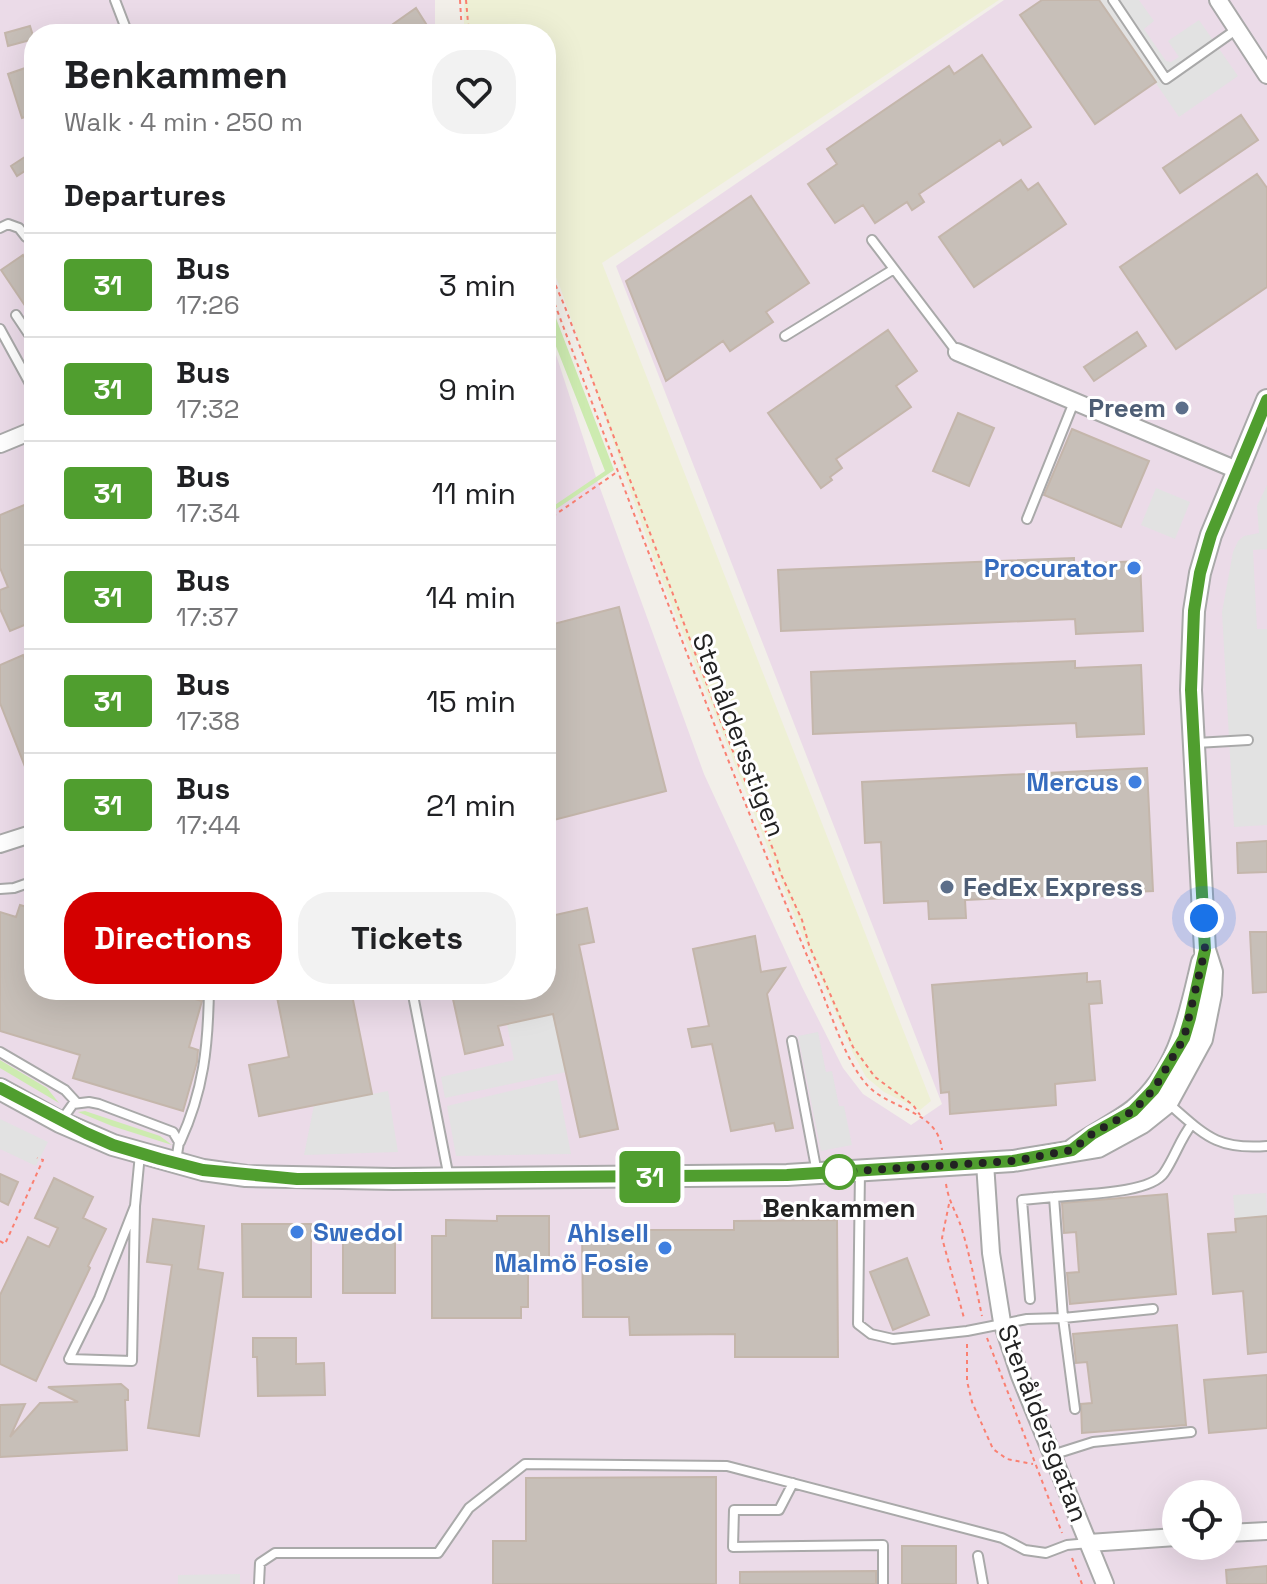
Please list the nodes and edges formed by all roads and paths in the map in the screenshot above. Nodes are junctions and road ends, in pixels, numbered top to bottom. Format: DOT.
graph roads {
  1 [pos="115,0"];
  2 [pos="460,0"];
  3 [pos="466,0"];
  4 [pos="1113,0"];
  5 [pos="1218,0"];
  6 [pos="124,24"];
  7 [pos="461,24"];
  8 [pos="468,24"];
  9 [pos="1237,29"];
  10 [pos="1266,73"];
  11 [pos="0,228"];
  12 [pos="24,234"];
  13 [pos="872,240"];
  14 [pos="894,269"];
  15 [pos="556,286"];
  16 [pos="556,307"];
  17 [pos="16,315"];
  18 [pos="24,327"];
  19 [pos="0,329"];
  20 [pos="785,336"];
  21 [pos="957,352"];
  22 [pos="24,373"];
  23 [pos="1267,400"];
  24 [pos="1074,401"];
  25 [pos="24,434"];
  26 [pos="0,444"];
  27 [pos="1237,470"];
  28 [pos="619,471"];
  29 [pos="556,514"];
  30 [pos="1027,519"];
  31 [pos="1248,740"];
  32 [pos="1195,743"];
  33 [pos="24,836"];
  34 [pos="0,844"];
  35 [pos="24,884"];
  36 [pos="0,889"];
  37 [pos="209,1000"];
  38 [pos="414,1000"];
  39 [pos="792,1041"];
  40 [pos="0,1052"];
  41 [pos="0,1089"];
  42 [pos="1161,1096"];
  43 [pos="77,1103"];
  44 [pos="920,1116"];
  45 [pos="60,1122"];
  46 [pos="1192,1124"];
  47 [pos="179,1142"];
  48 [pos="1267,1146"];
  49 [pos="140,1153"];
  50 [pos="37,1158"];
  51 [pos="175,1163"];
  52 [pos="985,1163"];
  53 [pos="943,1165"];
  54 [pos="860,1171"];
  55 [pos="817,1173"];
  56 [pos="449,1178"];
  57 [pos="1054,1197"];
  58 [pos="949,1203"];
  59 [pos="135,1206"];
  60 [pos="0,1241"];
  61 [pos="1030,1299"];
  62 [pos="1153,1309"];
  63 [pos="1063,1318"];
  64 [pos="1002,1322"];
  65 [pos="967,1331"];
  66 [pos="1075,1409"];
  67 [pos="1191,1432"];
  68 [pos="1052,1455"];
  69 [pos="1034,1464"];
  70 [pos="793,1483"];
  71 [pos="1267,1531"];
  72 [pos="1242,1532"];
  73 [pos="1162,1538"];
  74 [pos="1089,1543"];
  75 [pos="978,1556"];
  76 [pos="259,1584"];
  77 [pos="883,1584"];
  78 [pos="983,1584"];
  79 [pos="1105,1584"];
  1 -- 6 [label="lane"];
  2 -- 7 [label="path"];
  3 -- 8 [label="path"];
  4 -- 9 [label="lane"];
  5 -- 9 [label="street"];
  9 -- 10 [label="street"];
  11 -- 12 [label="lane"];
  13 -- 14 [label="lane"];
  14 -- 20 [label="lane"];
  14 -- 21 [label="lane"];
  15 -- 44 [label="path"];
  16 -- 28 [label="path, Stenåldersstigen"];
  17 -- 18 [label="lane"];
  19 -- 22 [label="lane"];
  21 -- 24 [label="street"];
  23 -- 27 [label="street"];
  24 -- 27 [label="street"];
  24 -- 30 [label="lane"];
  25 -- 26 [label="street"];
  27 -- 32 [label="street"];
  28 -- 29 [label="path"];
  28 -- 44 [label="path, Stenåldersstigen"];
  31 -- 32 [label="lane"];
  32 -- 42 [label="street"];
  33 -- 34 [label="street"];
  35 -- 36 [label="lane"];
  37 -- 47 [label="lane"];
  38 -- 56 [label="lane"];
  39 -- 55 [label="lane"];
  40 -- 43 [label="lane"];
  41 -- 45 [label="street"];
  42 -- 46 [label="lane"];
  42 -- 52 [label="street"];
  43 -- 45 [label="lane"];
  43 -- 47 [label="lane"];
  44 -- 53 [label="path"];
  45 -- 49 [label="street"];
  46 -- 48 [label="lane"];
  46 -- 57 [label="lane"];
  47 -- 51 [label="lane"];
  49 -- 51 [label="street"];
  49 -- 59 [label="lane"];
  50 -- 60 [label="path"];
  51 -- 56 [label="street"];
  52 -- 53 [label="street"];
  52 -- 64 [label="street, Stenåldersgatan"];
  53 -- 54 [label="street"];
  54 -- 55 [label="street"];
  54 -- 65 [label="lane"];
  55 -- 56 [label="street"];
  57 -- 61 [label="lane"];
  57 -- 63 [label="lane"];
  58 -- 65 [label="path"];
  59 -- 59 [label="lane"];
  62 -- 63 [label="lane"];
  63 -- 64 [label="lane"];
  63 -- 66 [label="lane"];
  64 -- 65 [label="lane"];
  64 -- 68 [label="street, Stenåldersgatan"];
  65 -- 69 [label="path"];
  67 -- 68 [label="lane"];
  68 -- 74 [label="street, Stenåldersgatan"];
  70 -- 74 [label="lane"];
  70 -- 76 [label="lane"];
  70 -- 77 [label="lane"];
  71 -- 72 [label="street"];
  73 -- 74 [label="street"];
  74 -- 79 [label="street, Stenåldersgatan"];
  75 -- 78 [label="lane"];
}
